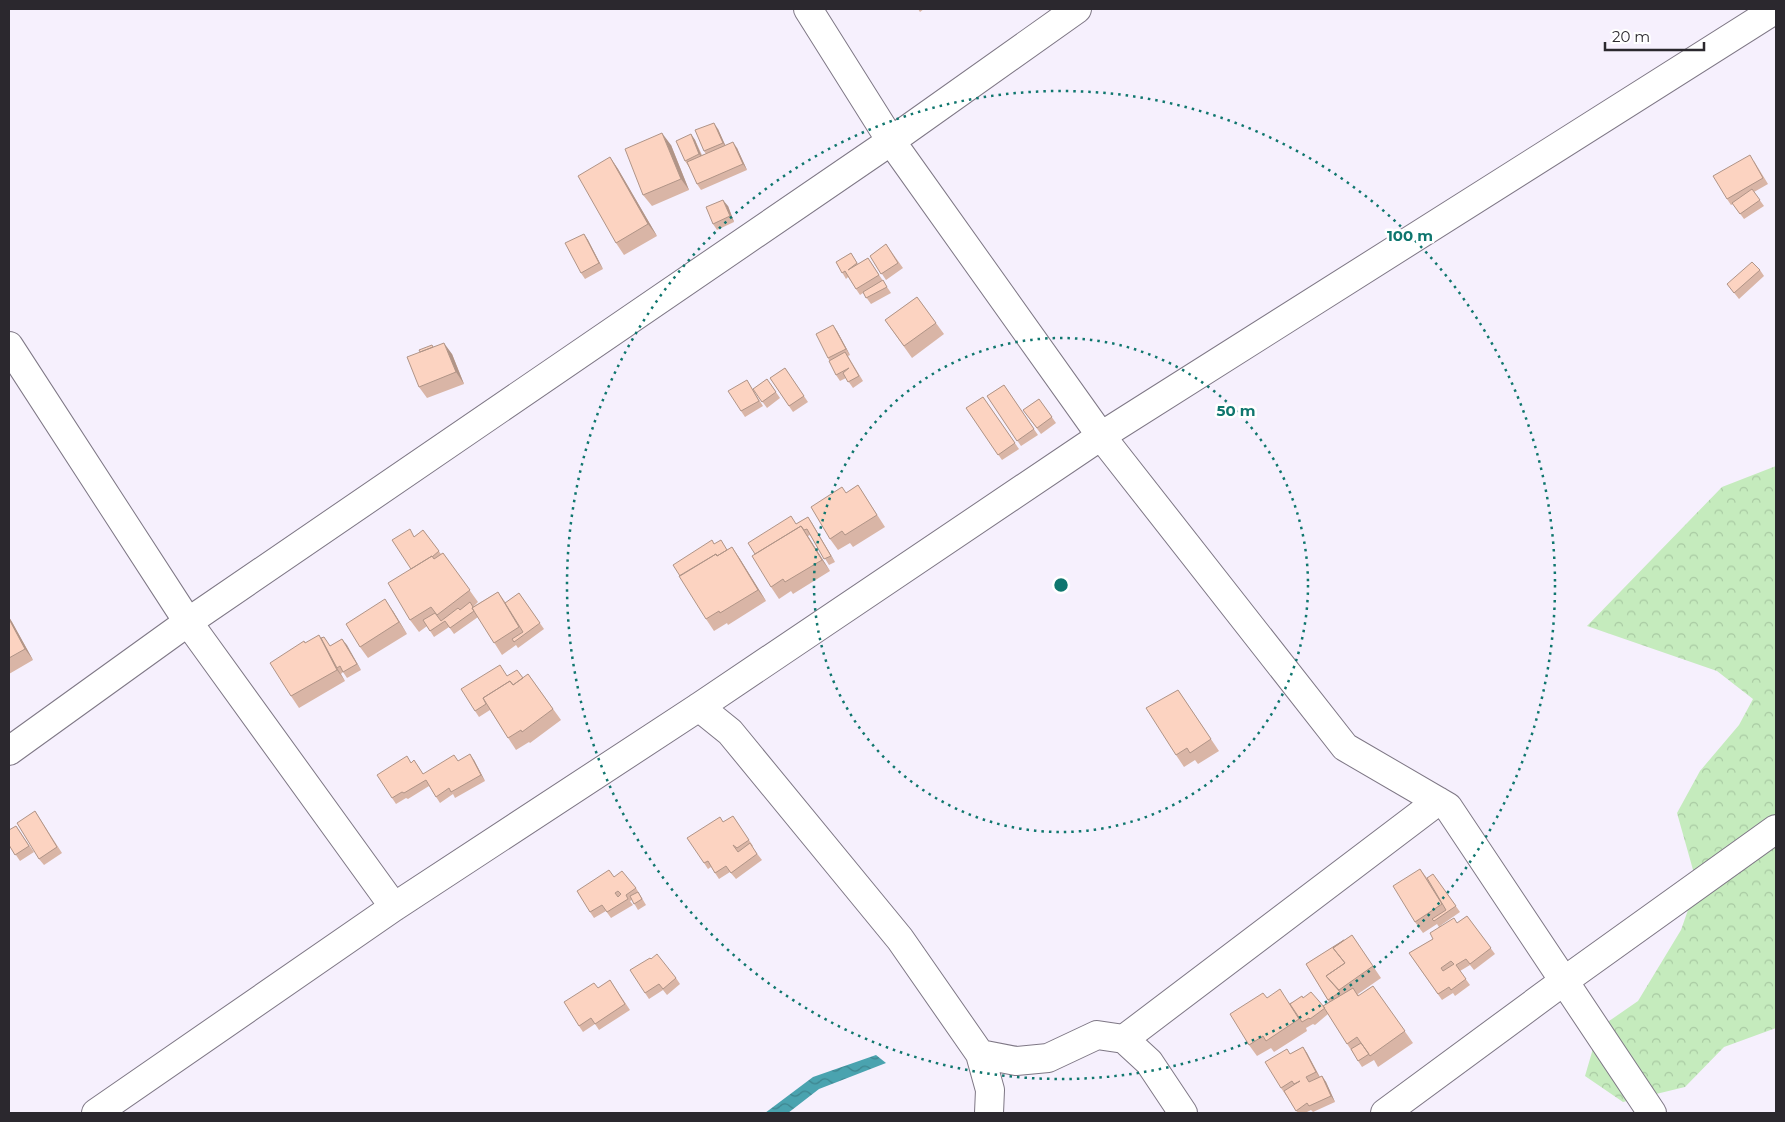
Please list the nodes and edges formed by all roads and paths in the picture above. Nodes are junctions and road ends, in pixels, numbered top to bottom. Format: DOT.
graph roads {
  1 [pos="808,9"];
  2 [pos="1077,9"];
  3 [pos="1776,9"];
  4 [pos="891,141"];
  5 [pos="9,346"];
  6 [pos="1101,436"];
  7 [pos="188,622"];
  8 [pos="699,707"];
  9 [pos="9,751"];
  10 [pos="1438,801"];
  11 [pos="1776,829"];
  12 [pos="394,907"];
  13 [pos="1564,981"];
  14 [pos="1124,1040"];
  15 [pos="980,1054"];
  16 [pos="96,1113"];
  17 [pos="989,1113"];
  18 [pos="1183,1113"];
  19 [pos="1385,1113"];
  20 [pos="1652,1113"];
  1 -- 4 [label="street"];
  2 -- 4 [label="street"];
  3 -- 6 [label="street"];
  4 -- 6 [label="street"];
  4 -- 7 [label="street"];
  5 -- 7 [label="street"];
  6 -- 8 [label="street"];
  6 -- 10 [label="street"];
  7 -- 9 [label="street"];
  7 -- 12 [label="street"];
  8 -- 12 [label="street"];
  8 -- 15 [label="street"];
  10 -- 13 [label="street"];
  10 -- 14 [label="street"];
  11 -- 13 [label="street"];
  12 -- 16 [label="street"];
  13 -- 19 [label="street"];
  13 -- 20 [label="street"];
  14 -- 15 [label="street"];
  14 -- 18 [label="street"];
  15 -- 17 [label="street"];
}
